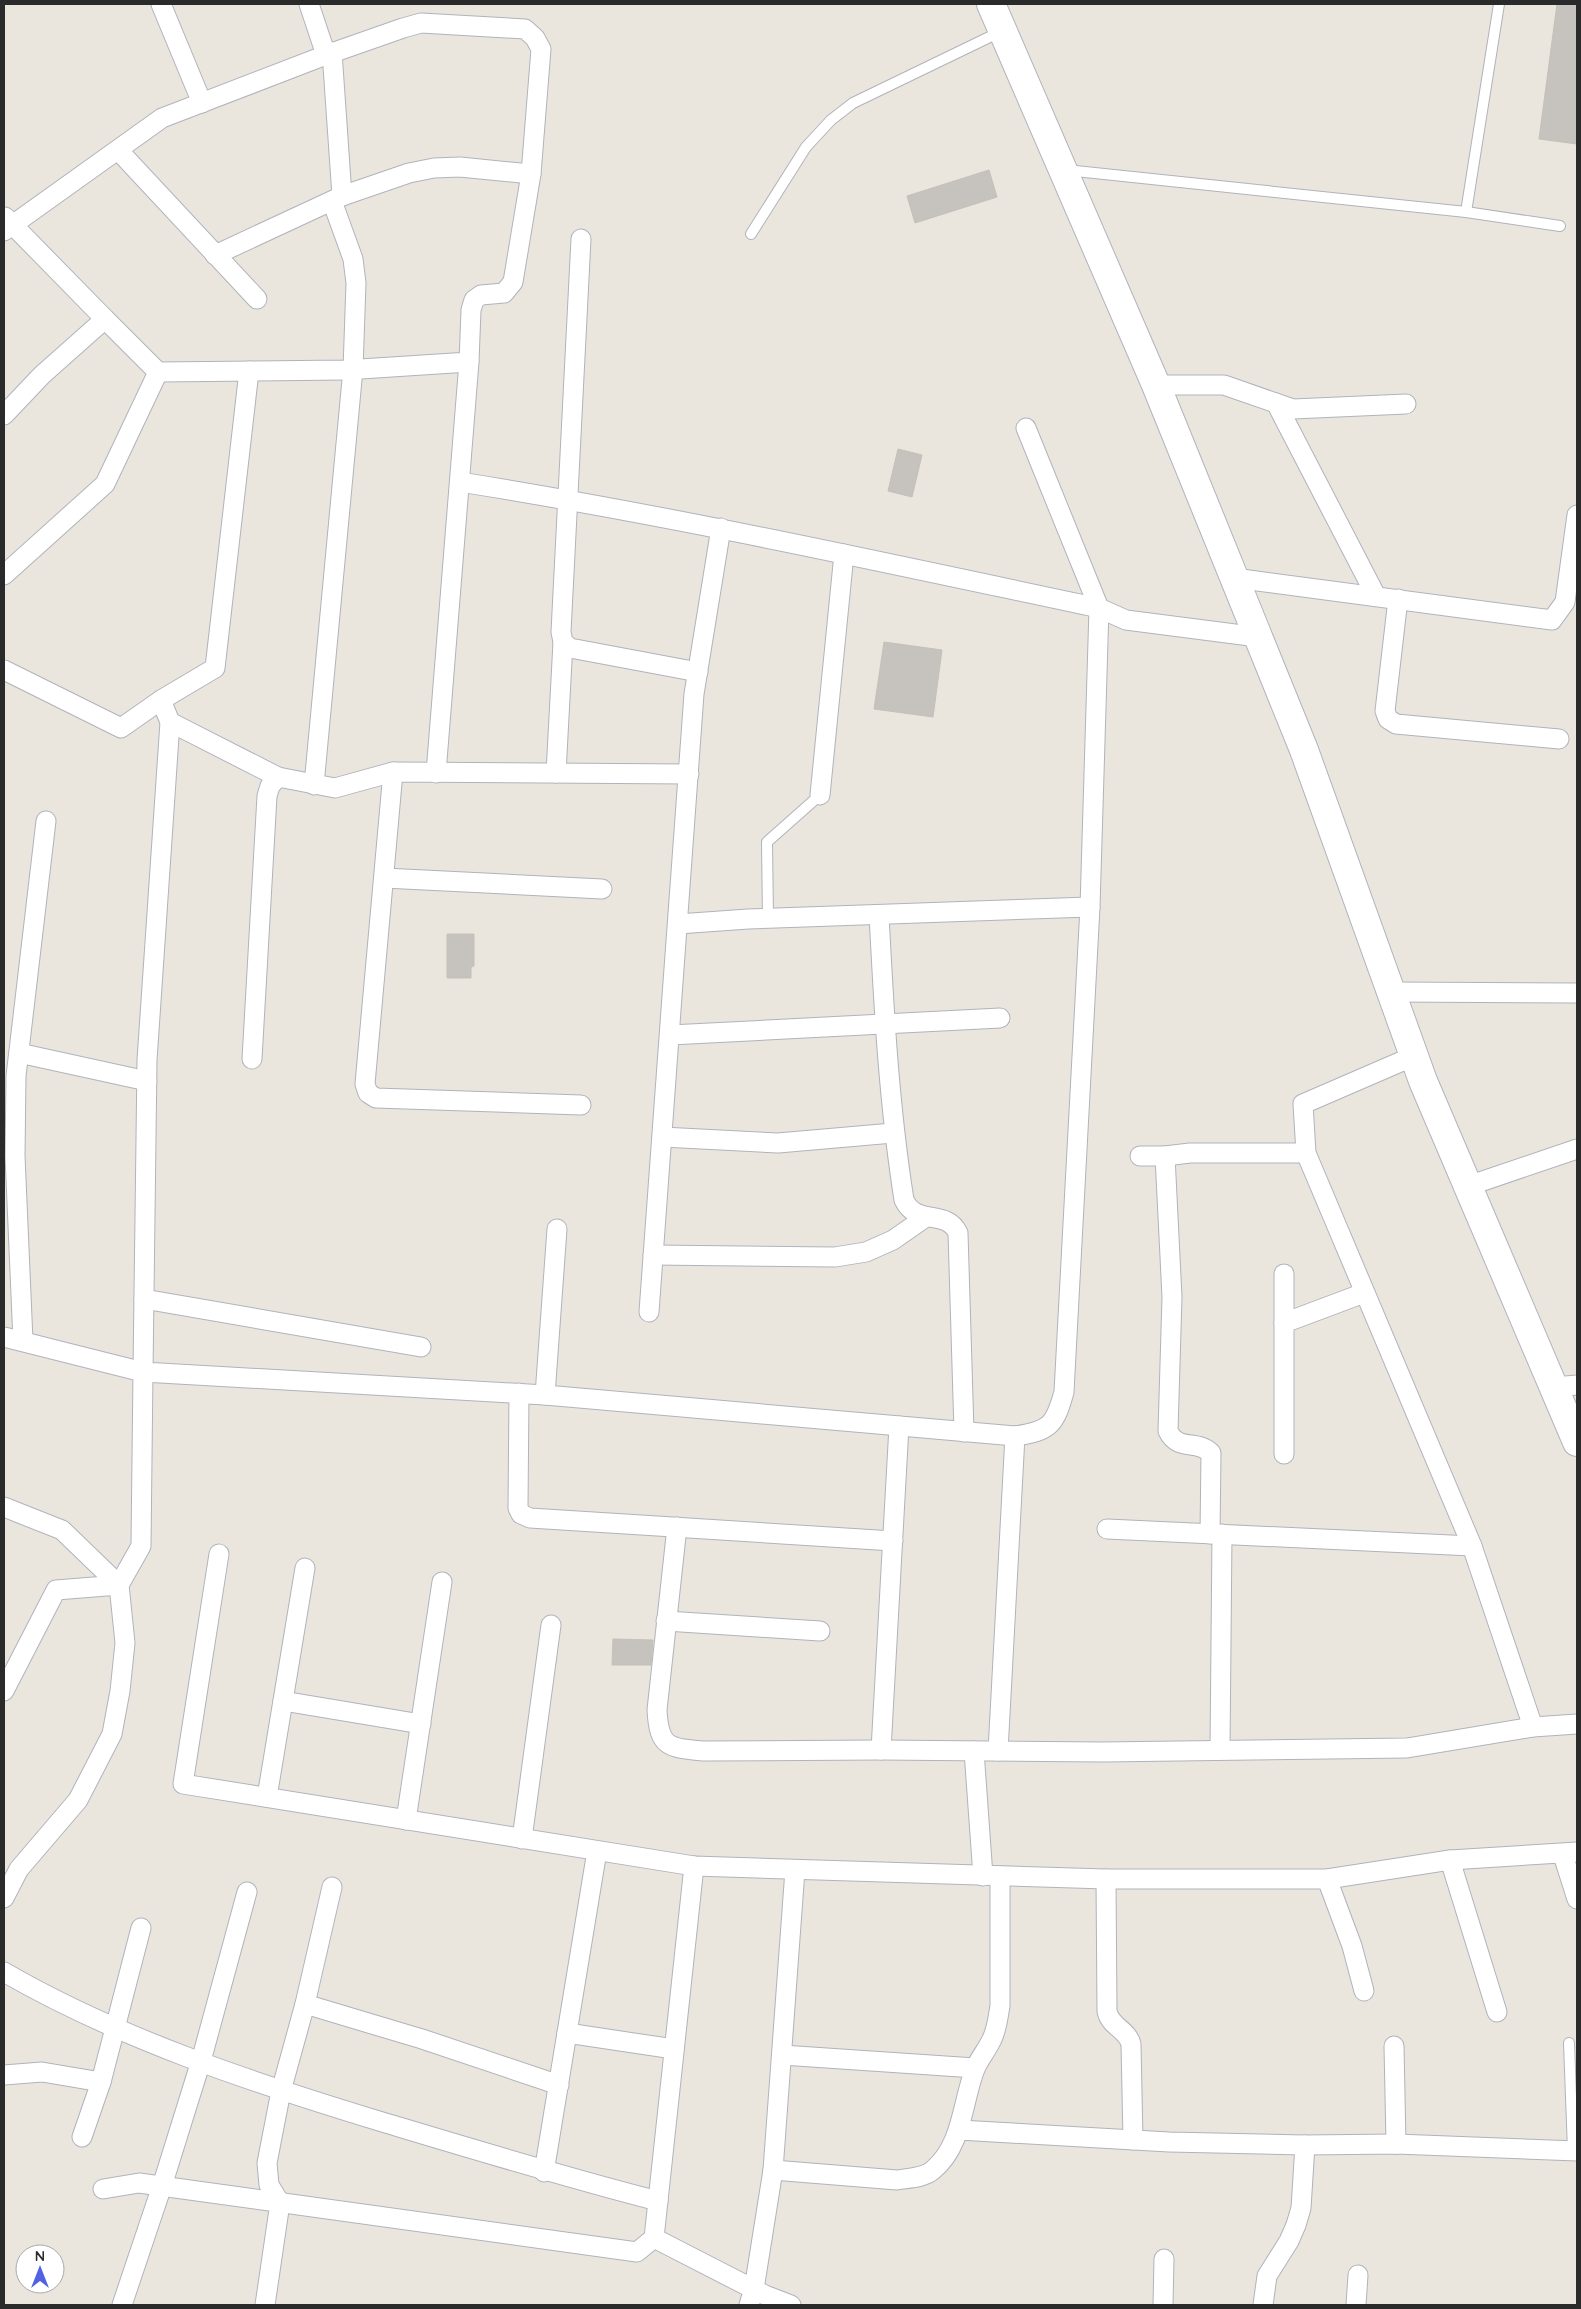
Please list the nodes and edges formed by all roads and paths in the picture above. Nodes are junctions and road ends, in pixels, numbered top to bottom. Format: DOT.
graph roads {
  1 [pos="161,4"];
  2 [pos="309,4"];
  3 [pos="991,4"];
  4 [pos="1499,4"];
  5 [pos="1002,30"];
  6 [pos="329,54"];
  7 [pos="202,103"];
  8 [pos="118,150"];
  9 [pos="1063,170"];
  10 [pos="531,174"];
  11 [pos="337,198"];
  12 [pos="1466,212"];
  13 [pos="7,224"];
  14 [pos="1560,226"];
  15 [pos="751,234"];
  16 [pos="581,239"];
  17 [pos="215,255"];
  18 [pos="257,299"];
  19 [pos="105,319"];
  20 [pos="469,362"];
  21 [pos="353,369"];
  22 [pos="249,371"];
  23 [pos="158,372"];
  24 [pos="1156,385"];
  25 [pos="1276,403"];
  26 [pos="1406,404"];
  27 [pos="4,415"];
  28 [pos="1026,428"];
  29 [pos="460,482"];
  30 [pos="568,499"];
  31 [pos="1577,515"];
  32 [pos="721,528"];
  33 [pos="844,554"];
  34 [pos="4,575"];
  35 [pos="1234,578"];
  36 [pos="1376,596"];
  37 [pos="1398,599"];
  38 [pos="1099,608"];
  39 [pos="1258,637"];
  40 [pos="563,642"];
  41 [pos="4,670"];
  42 [pos="698,672"];
  43 [pos="161,700"];
  44 [pos="170,722"];
  45 [pos="1559,739"];
  46 [pos="393,772"];
  47 [pos="436,773"];
  48 [pos="556,773"];
  49 [pos="689,774"];
  50 [pos="278,777"];
  51 [pos="314,785"];
  52 [pos="820,795"];
  53 [pos="46,821"];
  54 [pos="384,878"];
  55 [pos="602,889"];
  56 [pos="1090,907"];
  57 [pos="880,915"];
  58 [pos="768,919"];
  59 [pos="678,924"];
  60 [pos="1391,992"];
  61 [pos="1577,994"];
  62 [pos="1000,1018"];
  63 [pos="884,1024"];
  64 [pos="670,1035"];
  65 [pos="19,1053"];
  66 [pos="1414,1056"];
  67 [pos="252,1059"];
  68 [pos="147,1081"];
  69 [pos="581,1106"];
  70 [pos="893,1133"];
  71 [pos="662,1137"];
  72 [pos="1577,1149"];
  73 [pos="1306,1153"];
  74 [pos="1140,1156"];
  75 [pos="1165,1156"];
  76 [pos="1468,1186"];
  77 [pos="926,1217"];
  78 [pos="557,1229"];
  79 [pos="653,1255"];
  80 [pos="1284,1274"];
  81 [pos="1364,1293"];
  82 [pos="144,1298"];
  83 [pos="649,1312"];
  84 [pos="1284,1323"];
  85 [pos="4,1336"];
  86 [pos="23,1342"];
  87 [pos="421,1347"];
  88 [pos="143,1372"];
  89 [pos="1566,1386"];
  90 [pos="519,1393"];
  91 [pos="545,1395"];
  92 [pos="898,1426"];
  93 [pos="964,1432"];
  94 [pos="1015,1436"];
  95 [pos="1577,1442"];
  96 [pos="1284,1454"];
  97 [pos="4,1507"];
  98 [pos="677,1527"];
  99 [pos="1107,1529"];
  100 [pos="1216,1534"];
  101 [pos="893,1541"];
  102 [pos="1472,1546"];
  103 [pos="219,1554"];
  104 [pos="305,1568"];
  105 [pos="442,1582"];
  106 [pos="119,1585"];
  107 [pos="666,1621"];
  108 [pos="550,1625"];
  109 [pos="820,1631"];
  110 [pos="4,1691"];
  111 [pos="283,1701"];
  112 [pos="421,1724"];
  113 [pos="1577,1724"];
  114 [pos="1533,1727"];
  115 [pos="881,1750"];
  116 [pos="1220,1750"];
  117 [pos="974,1751"];
  118 [pos="998,1751"];
  119 [pos="267,1797"];
  120 [pos="406,1820"];
  121 [pos="522,1839"];
  122 [pos="597,1851"];
  123 [pos="1570,1853"];
  124 [pos="1450,1860"];
  125 [pos="11,1866"];
  126 [pos="694,1866"];
  127 [pos="795,1870"];
  128 [pos="992,1876"];
  129 [pos="1106,1879"];
  130 [pos="1327,1879"];
  131 [pos="332,1887"];
  132 [pos="247,1892"];
  133 [pos="4,1898"];
  134 [pos="1577,1899"];
  135 [pos="141,1928"];
  136 [pos="4,1972"];
  137 [pos="1364,1992"];
  138 [pos="305,2004"];
  139 [pos="1497,2012"];
  140 [pos="116,2026"];
  141 [pos="567,2033"];
  142 [pos="1569,2043"];
  143 [pos="1394,2046"];
  144 [pos="674,2049"];
  145 [pos="782,2055"];
  146 [pos="201,2061"];
  147 [pos="975,2068"];
  148 [pos="4,2075"];
  149 [pos="100,2082"];
  150 [pos="559,2085"];
  151 [pos="281,2091"];
  152 [pos="959,2130"];
  153 [pos="82,2137"];
  154 [pos="1133,2140"];
  155 [pos="1396,2144"];
  156 [pos="1305,2145"];
  157 [pos="1575,2151"];
  158 [pos="773,2170"];
  159 [pos="544,2172"];
  160 [pos="162,2186"];
  161 [pos="103,2189"];
  162 [pos="658,2201"];
  163 [pos="280,2203"];
  164 [pos="654,2238"];
  165 [pos="1164,2259"];
  166 [pos="1358,2275"];
  167 [pos="751,2297"];
  168 [pos="122,2305"];
  169 [pos="265,2305"];
  170 [pos="791,2305"];
  171 [pos="1164,2305"];
  172 [pos="1264,2305"];
  173 [pos="1356,2305"];
  1 -- 7 [label="street"];
  2 -- 6 [label="street"];
  3 -- 5 [label="street"];
  4 -- 12 [label="lane"];
  5 -- 9 [label="street"];
  5 -- 15 [label="lane"];
  6 -- 7 [label="street"];
  6 -- 10 [label="street"];
  6 -- 11 [label="street"];
  7 -- 8 [label="street"];
  8 -- 13 [label="street"];
  8 -- 17 [label="street"];
  9 -- 12 [label="lane"];
  9 -- 24 [label="street"];
  10 -- 11 [label="street"];
  10 -- 20 [label="street"];
  11 -- 17 [label="street"];
  11 -- 21 [label="street"];
  12 -- 14 [label="lane"];
  13 -- 19 [label="street"];
  16 -- 30 [label="street"];
  17 -- 18 [label="street"];
  19 -- 23 [label="street"];
  19 -- 27 [label="street"];
  20 -- 21 [label="street"];
  20 -- 29 [label="street"];
  21 -- 22 [label="street"];
  21 -- 51 [label="street"];
  22 -- 23 [label="street"];
  22 -- 43 [label="street"];
  23 -- 34 [label="street"];
  24 -- 25 [label="street"];
  24 -- 35 [label="street"];
  25 -- 26 [label="street"];
  25 -- 36 [label="street"];
  28 -- 38 [label="street"];
  29 -- 30 [label="street"];
  29 -- 47 [label="street"];
  30 -- 32 [label="street"];
  30 -- 40 [label="street"];
  31 -- 37 [label="street"];
  32 -- 33 [label="street"];
  32 -- 42 [label="street"];
  33 -- 38 [label="street"];
  33 -- 52 [label="street"];
  35 -- 36 [label="street"];
  35 -- 39 [label="street"];
  36 -- 37 [label="street"];
  37 -- 45 [label="street"];
  38 -- 39 [label="street"];
  38 -- 56 [label="street"];
  39 -- 60 [label="street"];
  40 -- 42 [label="street"];
  40 -- 48 [label="street"];
  41 -- 43 [label="street"];
  42 -- 49 [label="street"];
  43 -- 44 [label="street"];
  44 -- 50 [label="street"];
  44 -- 68 [label="street"];
  46 -- 47 [label="street"];
  46 -- 51 [label="street"];
  46 -- 54 [label="street"];
  47 -- 48 [label="street"];
  48 -- 49 [label="street"];
  49 -- 59 [label="street"];
  50 -- 51 [label="street"];
  50 -- 67 [label="street"];
  52 -- 58 [label="lane"];
  53 -- 65 [label="street"];
  54 -- 55 [label="street"];
  54 -- 69 [label="street"];
  56 -- 57 [label="street"];
  56 -- 94 [label="street"];
  57 -- 58 [label="street"];
  57 -- 63 [label="street"];
  58 -- 59 [label="street"];
  59 -- 64 [label="street"];
  60 -- 61 [label="street"];
  60 -- 66 [label="street"];
  62 -- 63 [label="street"];
  63 -- 64 [label="street"];
  63 -- 70 [label="street"];
  64 -- 71 [label="street"];
  65 -- 68 [label="street"];
  65 -- 86 [label="street"];
  66 -- 73 [label="street"];
  66 -- 76 [label="street"];
  68 -- 82 [label="street"];
  70 -- 71 [label="street"];
  70 -- 77 [label="street"];
  71 -- 79 [label="street"];
  72 -- 76 [label="street"];
  73 -- 75 [label="street"];
  73 -- 81 [label="street"];
  74 -- 75 [label="street"];
  75 -- 100 [label="street"];
  76 -- 89 [label="street"];
  77 -- 79 [label="street"];
  77 -- 93 [label="street"];
  78 -- 91 [label="street"];
  79 -- 83 [label="street"];
  80 -- 84 [label="street"];
  81 -- 84 [label="street"];
  81 -- 102 [label="street"];
  82 -- 87 [label="street"];
  82 -- 88 [label="street"];
  84 -- 96 [label="street"];
  85 -- 86 [label="street"];
  86 -- 88 [label="street"];
  88 -- 90 [label="street"];
  88 -- 106 [label="street"];
  89 -- 95 [label="street"];
  90 -- 91 [label="street"];
  90 -- 98 [label="street"];
  91 -- 92 [label="street"];
  92 -- 93 [label="street"];
  92 -- 101 [label="street"];
  93 -- 94 [label="street"];
  94 -- 118 [label="street"];
  97 -- 106 [label="street"];
  98 -- 101 [label="street"];
  98 -- 107 [label="street"];
  99 -- 100 [label="street"];
  100 -- 102 [label="street"];
  100 -- 116 [label="street"];
  101 -- 115 [label="street"];
  102 -- 114 [label="street"];
  103 -- 119 [label="street"];
  104 -- 111 [label="street"];
  105 -- 112 [label="street"];
  106 -- 110 [label="street"];
  106 -- 125 [label="street"];
  107 -- 109 [label="street"];
  107 -- 115 [label="street"];
  108 -- 121 [label="street"];
  111 -- 112 [label="street"];
  111 -- 119 [label="street"];
  112 -- 120 [label="street"];
  113 -- 114 [label="street"];
  114 -- 116 [label="street"];
  115 -- 117 [label="street"];
  116 -- 118 [label="street"];
  117 -- 118 [label="street"];
  117 -- 128 [label="street"];
  119 -- 120 [label="street"];
  120 -- 121 [label="street"];
  121 -- 122 [label="street"];
  122 -- 126 [label="street"];
  122 -- 141 [label="street"];
  123 -- 124 [label="street"];
  123 -- 134 [label="street"];
  124 -- 130 [label="street"];
  124 -- 139 [label="street"];
  125 -- 133 [label="street"];
  126 -- 127 [label="street"];
  126 -- 144 [label="street"];
  127 -- 128 [label="street"];
  127 -- 145 [label="street"];
  128 -- 129 [label="street"];
  128 -- 147 [label="street"];
  129 -- 130 [label="street"];
  129 -- 154 [label="street"];
  130 -- 137 [label="street"];
  131 -- 138 [label="street"];
  132 -- 146 [label="street"];
  135 -- 140 [label="street"];
  136 -- 140 [label="street"];
  138 -- 150 [label="street"];
  138 -- 151 [label="street"];
  140 -- 146 [label="street"];
  140 -- 149 [label="street"];
  141 -- 144 [label="street"];
  141 -- 150 [label="street"];
  142 -- 157 [label="lane"];
  143 -- 155 [label="street"];
  144 -- 162 [label="street"];
  145 -- 147 [label="street"];
  145 -- 158 [label="street"];
  146 -- 151 [label="street"];
  146 -- 160 [label="street"];
  147 -- 152 [label="street"];
  148 -- 149 [label="street"];
  149 -- 153 [label="street"];
  150 -- 159 [label="street"];
  151 -- 159 [label="street"];
  151 -- 163 [label="street"];
  152 -- 154 [label="street"];
  152 -- 158 [label="street"];
  154 -- 156 [label="street"];
  155 -- 156 [label="street"];
  155 -- 157 [label="street"];
  156 -- 172 [label="street"];
  158 -- 167 [label="street"];
  159 -- 162 [label="street"];
  160 -- 161 [label="street"];
  160 -- 163 [label="street"];
  160 -- 168 [label="street"];
  162 -- 164 [label="street"];
  163 -- 164 [label="street"];
  163 -- 169 [label="street"];
  164 -- 167 [label="street"];
  165 -- 171 [label="street"];
  166 -- 173 [label="street"];
  167 -- 170 [label="street"];
}
